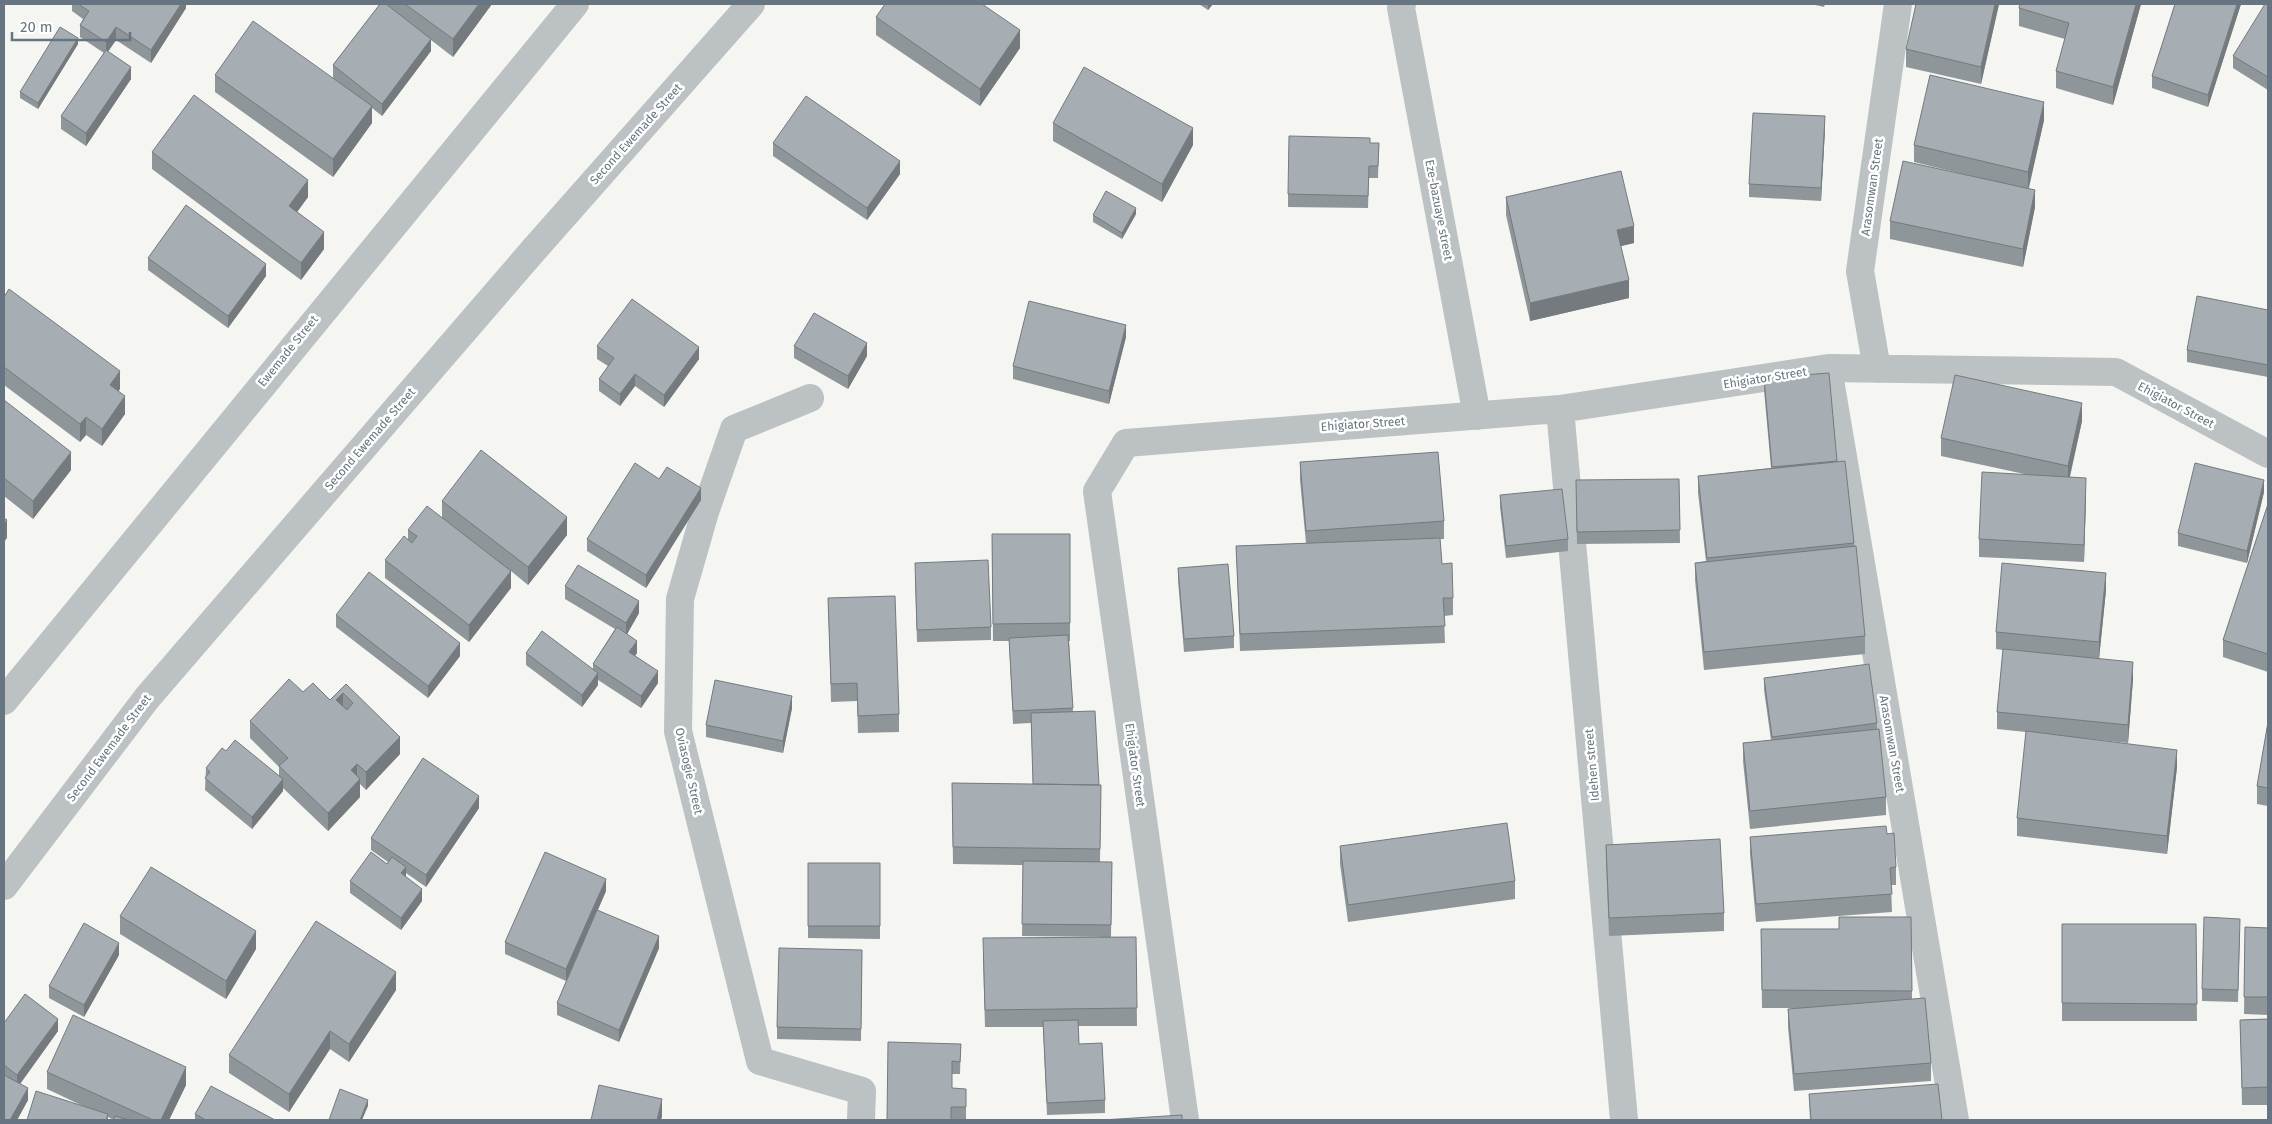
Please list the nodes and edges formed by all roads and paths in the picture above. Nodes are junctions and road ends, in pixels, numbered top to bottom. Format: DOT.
graph roads {
  1 [pos="575,4"];
  2 [pos="751,4"];
  3 [pos="1402,4"];
  4 [pos="1898,4"];
  5 [pos="1828,368"];
  6 [pos="1877,369"];
  7 [pos="810,398"];
  8 [pos="1560,409"];
  9 [pos="1477,416"];
  10 [pos="2268,454"];
  11 [pos="4,700"];
  12 [pos="4,886"];
  13 [pos="861,1120"];
  14 [pos="1185,1120"];
  15 [pos="1624,1120"];
  16 [pos="1955,1120"];
  1 -- 11 [label="street, Ewemade Street"];
  2 -- 12 [label="street, Second Ewemade Street"];
  3 -- 9 [label="street, Eze-bazuaye street"];
  4 -- 6 [label="street, Arasomwan Street"];
  5 -- 6 [label="street, Ehigiator Street"];
  5 -- 8 [label="street, Ehigiator Street"];
  5 -- 16 [label="street, Arasomwan Street"];
  6 -- 10 [label="street, Ehigiator Street"];
  7 -- 13 [label="street, Oviasogie Street"];
  8 -- 9 [label="street, Ehigiator Street"];
  8 -- 15 [label="street, Idehen street"];
  9 -- 14 [label="street, Ehigiator Street"];
}
